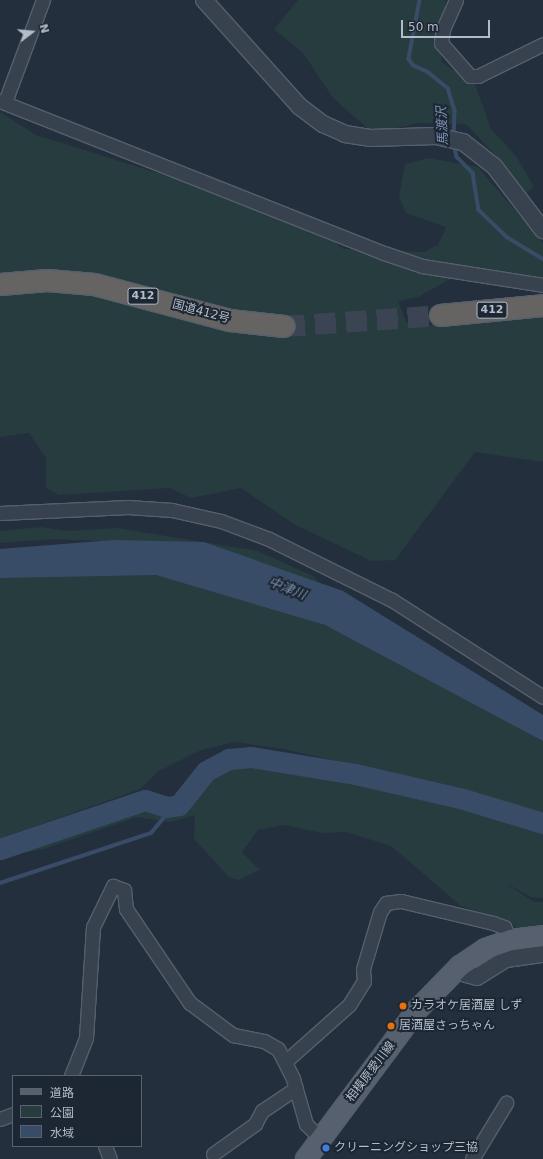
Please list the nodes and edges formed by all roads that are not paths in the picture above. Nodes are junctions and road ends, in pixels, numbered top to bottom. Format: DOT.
graph roads {
  1 [pos="43,0"];
  2 [pos="204,0"];
  3 [pos="456,0"];
  4 [pos="543,44"];
  5 [pos="3,102"];
  6 [pos="543,230"];
  7 [pos="0,284"];
  8 [pos="543,285"];
  9 [pos="543,305"];
  10 [pos="440,315"];
  11 [pos="284,326"];
  12 [pos="0,513"];
  13 [pos="543,697"];
  14 [pos="543,936"];
  15 [pos="511,940"];
  16 [pos="543,954"];
  17 [pos="460,966"];
  18 [pos="286,1061"];
  19 [pos="76,1073"];
  20 [pos="296,1088"];
  21 [pos="506,1103"];
  22 [pos="12,1114"];
  23 [pos="0,1119"];
  24 [pos="321,1139"];
  25 [pos="105,1147"];
  26 [pos="213,1154"];
  27 [pos="110,1159"];
  28 [pos="306,1159"];
  29 [pos="472,1159"];
  1 -- 5 [label="street"];
  2 -- 6 [label="street"];
  3 -- 4 [label="street"];
  5 -- 8 [label="street"];
  7 -- 11 [label="highway, 国道412号 / 412"];
  9 -- 10 [label="highway, 412"];
  12 -- 13 [label="street"];
  14 -- 15 [label="main road, 相模原愛川線"];
  15 -- 17 [label="main road, 相模原愛川線"];
  15 -- 18 [label="street"];
  16 -- 17 [label="street"];
  17 -- 24 [label="main road, 相模原愛川線"];
  18 -- 19 [label="street"];
  18 -- 20 [label="street"];
  20 -- 24 [label="street"];
  20 -- 26 [label="street"];
  21 -- 29 [label="street"];
  22 -- 23 [label="street"];
  24 -- 28 [label="main road, 相模原愛川線"];
  25 -- 27 [label="street"];
}
